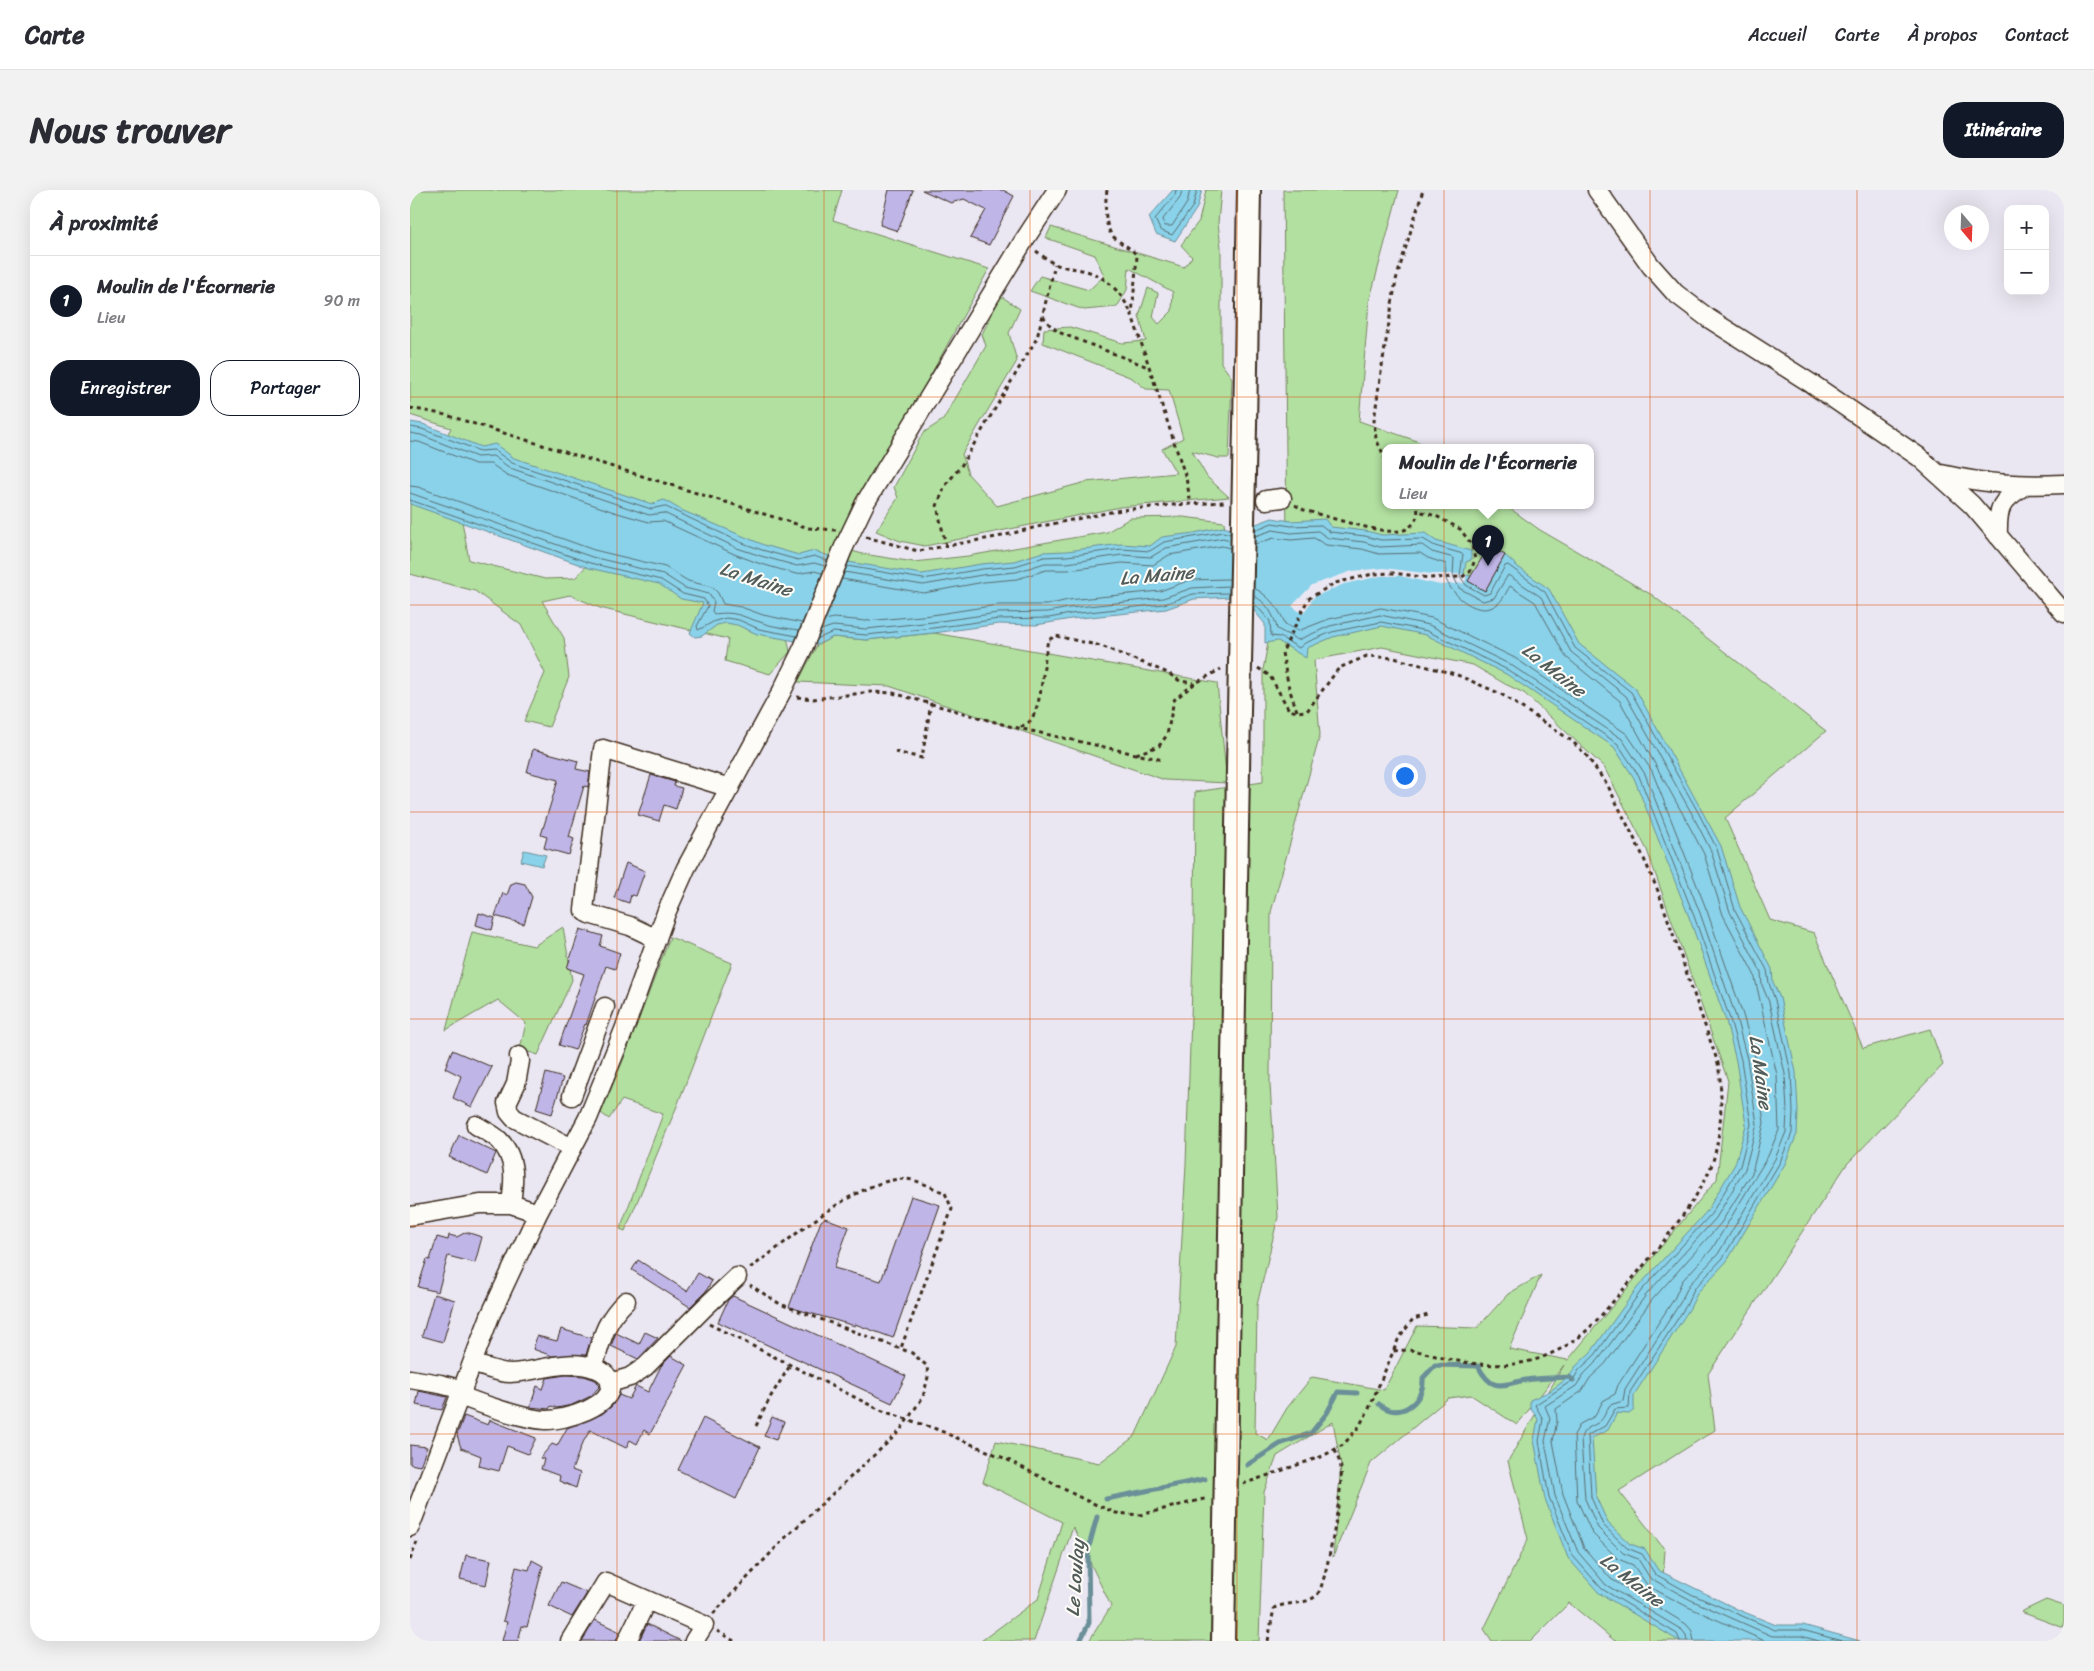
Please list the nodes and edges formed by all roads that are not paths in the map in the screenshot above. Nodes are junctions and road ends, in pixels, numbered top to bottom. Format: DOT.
graph roads {
  1 [pos="1057,190"];
  2 [pos="1249,190"];
  3 [pos="1597,190"];
  4 [pos="1940,474"];
  5 [pos="2064,484"];
  6 [pos="2024,486"];
  7 [pos="1998,536"];
  8 [pos="2064,613"];
  9 [pos="730,788"];
  10 [pos="657,939"];
  11 [pos="605,1007"];
  12 [pos="519,1056"];
  13 [pos="581,1071"];
  14 [pos="604,1080"];
  15 [pos="572,1096"];
  16 [pos="476,1125"];
  17 [pos="572,1148"];
  18 [pos="511,1204"];
  19 [pos="538,1213"];
  20 [pos="410,1216"];
  21 [pos="737,1277"];
  22 [pos="626,1300"];
  23 [pos="473,1364"];
  24 [pos="593,1368"];
  25 [pos="410,1379"];
  26 [pos="610,1383"];
  27 [pos="461,1393"];
  28 [pos="410,1527"];
  29 [pos="648,1600"];
  30 [pos="570,1641"];
  31 [pos="627,1641"];
  32 [pos="694,1641"];
  33 [pos="1223,1641"];
  1 -- 9 [label="street"];
  2 -- 33 [label="main road, bridge"];
  3 -- 4 [label="street"];
  4 -- 6 [label="street"];
  4 -- 7 [label="street"];
  5 -- 6 [label="street"];
  6 -- 7 [label="street"];
  7 -- 8 [label="street"];
  9 -- 10 [label="street"];
  9 -- 10 [label="street"];
  10 -- 14 [label="street"];
  11 -- 13 [label="street"];
  12 -- 17 [label="street"];
  13 -- 14 [label="street"];
  13 -- 15 [label="street"];
  14 -- 17 [label="street"];
  16 -- 18 [label="street"];
  17 -- 19 [label="street"];
  18 -- 19 [label="street"];
  18 -- 20 [label="street"];
  19 -- 23 [label="street"];
  21 -- 26 [label="street"];
  22 -- 24 [label="street"];
  23 -- 24 [label="street"];
  23 -- 27 [label="street"];
  24 -- 26 [label="street"];
  25 -- 27 [label="street"];
  26 -- 27 [label="street"];
  27 -- 28 [label="street"];
  29 -- 30 [label="street"];
  29 -- 31 [label="street"];
  29 -- 32 [label="street"];
}
